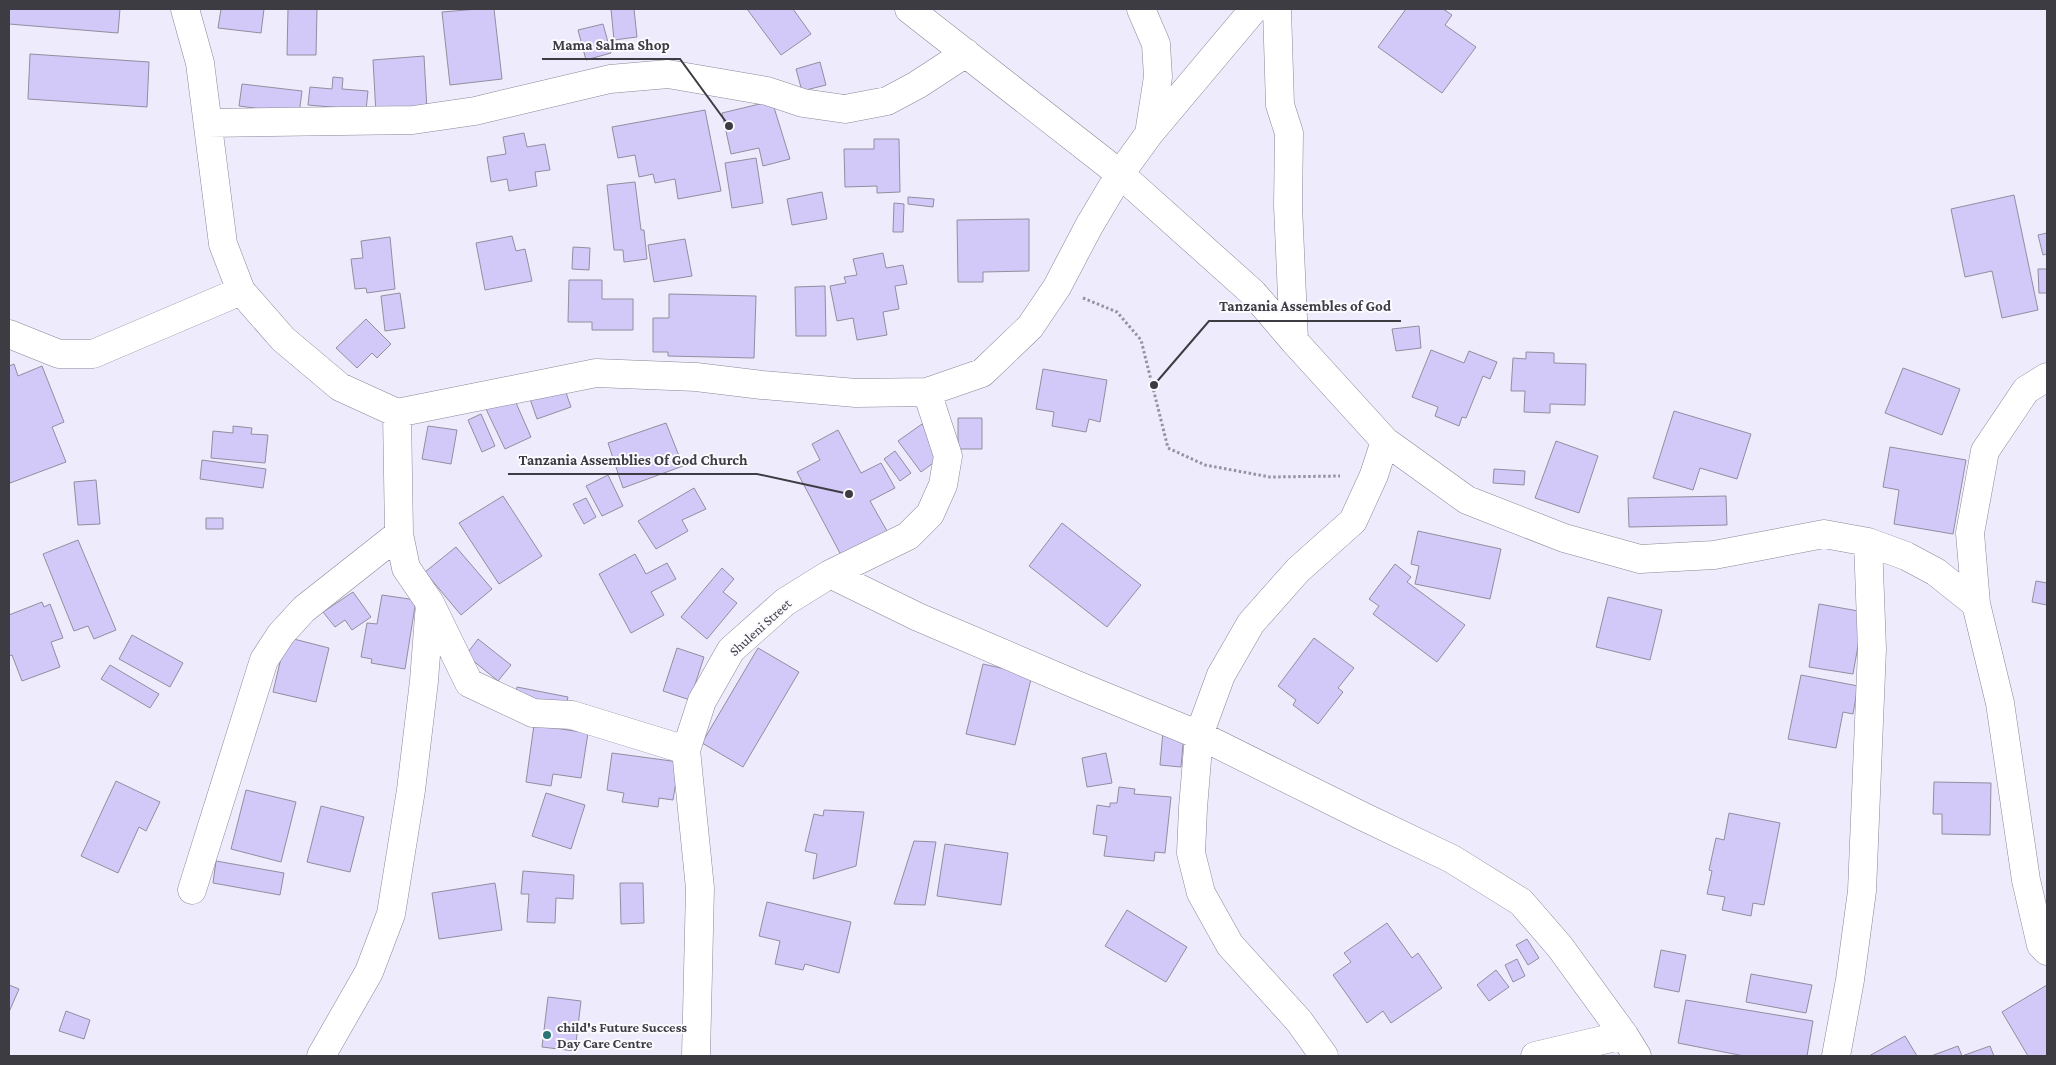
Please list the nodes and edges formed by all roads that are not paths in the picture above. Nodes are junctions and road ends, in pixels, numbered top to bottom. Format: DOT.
graph roads {
  1 [pos="185,9"];
  2 [pos="909,9"];
  3 [pos="1141,9"];
  4 [pos="1254,9"];
  5 [pos="1277,9"];
  6 [pos="966,53"];
  7 [pos="208,123"];
  8 [pos="1149,134"];
  9 [pos="1120,174"];
  10 [pos="241,291"];
  11 [pos="9,334"];
  12 [pos="1294,341"];
  13 [pos="2047,377"];
  14 [pos="927,392"];
  15 [pos="397,412"];
  16 [pos="1385,440"];
  17 [pos="399,534"];
  18 [pos="1868,542"];
  19 [pos="830,574"];
  20 [pos="430,603"];
  21 [pos="1976,604"];
  22 [pos="1199,735"];
  23 [pos="686,750"];
  24 [pos="2036,879"];
  25 [pos="192,890"];
  26 [pos="2047,951"];
  27 [pos="1631,1046"];
  28 [pos="321,1056"];
  29 [pos="696,1056"];
  30 [pos="1324,1056"];
  31 [pos="1535,1056"];
  32 [pos="1836,1056"];
  1 -- 7 [label="street"];
  2 -- 6 [label="street"];
  3 -- 8 [label="street"];
  4 -- 8 [label="street"];
  5 -- 12 [label="street"];
  6 -- 7 [label="street"];
  6 -- 9 [label="street"];
  7 -- 10 [label="street"];
  8 -- 9 [label="street"];
  9 -- 12 [label="street"];
  9 -- 14 [label="street"];
  10 -- 11 [label="street"];
  10 -- 15 [label="street"];
  12 -- 16 [label="street"];
  13 -- 21 [label="street"];
  14 -- 15 [label="street"];
  14 -- 19 [label="street, Shuleni Street"];
  15 -- 17 [label="street"];
  16 -- 18 [label="street"];
  16 -- 22 [label="street"];
  17 -- 20 [label="street"];
  17 -- 25 [label="street"];
  18 -- 21 [label="street"];
  18 -- 32 [label="street"];
  19 -- 22 [label="street"];
  19 -- 23 [label="street, Shuleni Street"];
  20 -- 23 [label="street"];
  20 -- 28 [label="street"];
  21 -- 24 [label="street"];
  22 -- 27 [label="street"];
  22 -- 30 [label="street"];
  23 -- 29 [label="street, Shuleni Street"];
  24 -- 26 [label="street"];
  27 -- 31 [label="street"];
}
